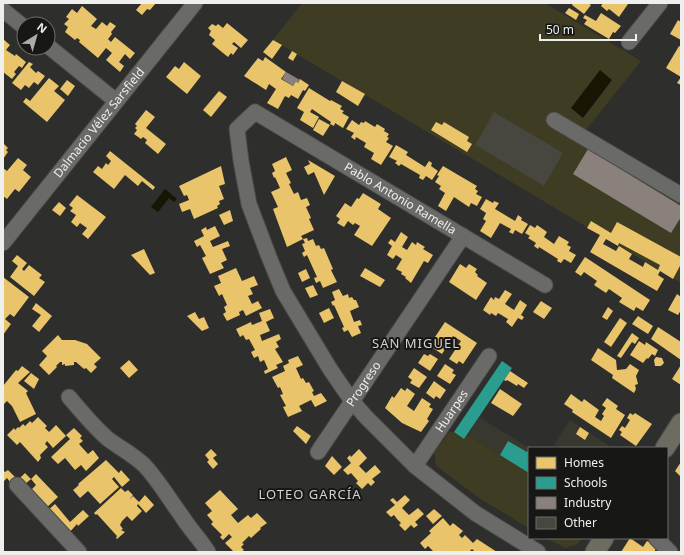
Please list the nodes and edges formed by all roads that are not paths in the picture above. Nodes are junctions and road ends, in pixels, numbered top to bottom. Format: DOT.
graph roads {
  1 [pos="194,3"];
  2 [pos="660,3"];
  3 [pos="3,10"];
  4 [pos="16,21"];
  5 [pos="629,42"];
  6 [pos="56,52"];
  7 [pos="116,101"];
  8 [pos="554,120"];
  9 [pos="681,195"];
  10 [pos="8,225"];
  11 [pos="463,236"];
  12 [pos="3,242"];
  13 [pos="545,285"];
  14 [pos="489,356"];
  15 [pos="69,396"];
  16 [pos="352,401"];
  17 [pos="681,423"];
  18 [pos="666,447"];
  19 [pos="318,452"];
  20 [pos="414,466"];
  21 [pos="17,485"];
  22 [pos="603,539"];
  23 [pos="657,539"];
  24 [pos="79,552"];
  25 [pos="208,552"];
  26 [pos="538,552"];
  27 [pos="595,552"];
  28 [pos="670,552"];
  1 -- 7 [label="street, Dalmacio Vélez Sarsfield"];
  2 -- 5 [label="street"];
  3 -- 4 [label="street"];
  6 -- 7 [label="street"];
  7 -- 10 [label="street, Dalmacio Vélez Sarsfield"];
  8 -- 9 [label="street"];
  10 -- 12 [label="street, Dalmacio Vélez Sarsfield"];
  11 -- 13 [label="street, Pablo Antonio Ramella"];
  11 -- 16 [label="street, Progreso"];
  11 -- 16 [label="street, Pablo Antonio Ramella"];
  14 -- 20 [label="street, Huarpes"];
  15 -- 25 [label="street"];
  16 -- 19 [label="street, Progreso"];
  16 -- 20 [label="street"];
  17 -- 18 [label="main road"];
  20 -- 26 [label="street"];
  21 -- 24 [label="street"];
  22 -- 27 [label="main road"];
  23 -- 28 [label="street"];
}
